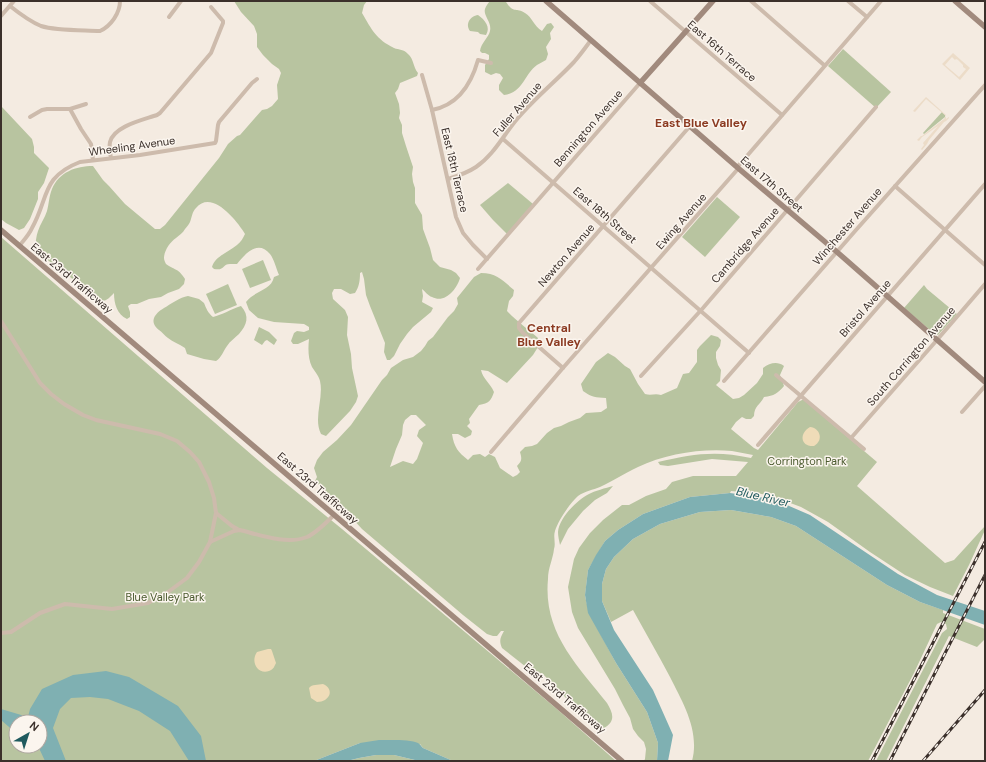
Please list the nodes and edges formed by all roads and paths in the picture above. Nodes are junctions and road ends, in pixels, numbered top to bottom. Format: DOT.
graph roads {
  1 [pos="14,1"];
  2 [pos="120,1"];
  3 [pos="181,1"];
  4 [pos="546,1"];
  5 [pos="650,1"];
  6 [pos="712,1"];
  7 [pos="751,1"];
  8 [pos="848,1"];
  9 [pos="881,1"];
  10 [pos="955,1"];
  11 [pos="10,6"];
  12 [pos="211,7"];
  13 [pos="1,16"];
  14 [pos="170,17"];
  15 [pos="867,17"];
  16 [pos="985,27"];
  17 [pos="685,31"];
  18 [pos="592,40"];
  19 [pos="491,63"];
  20 [pos="824,66"];
  21 [pos="422,75"];
  22 [pos="257,79"];
  23 [pos="640,83"];
  24 [pos="985,84"];
  25 [pos="86,104"];
  26 [pos="876,107"];
  27 [pos="70,110"];
  28 [pos="432,110"];
  29 [pos="782,115"];
  30 [pos="30,117"];
  31 [pos="690,126"];
  32 [pos="503,139"];
  33 [pos="111,158"];
  34 [pos="92,160"];
  35 [pos="738,168"];
  36 [pos="448,179"];
  37 [pos="553,183"];
  38 [pos="985,184"];
  39 [pos="895,186"];
  40 [pos="787,210"];
  41 [pos="603,226"];
  42 [pos="1,230"];
  43 [pos="945,230"];
  44 [pos="19,246"];
  45 [pos="837,252"];
  46 [pos="487,258"];
  47 [pos="985,265"];
  48 [pos="652,268"];
  49 [pos="478,269"];
  50 [pos="985,284"];
  51 [pos="887,297"];
  52 [pos="700,310"];
  53 [pos="1,321"];
  54 [pos="937,340"];
  55 [pos="749,353"];
  56 [pos="563,368"];
  57 [pos="776,375"];
  58 [pos="641,376"];
  59 [pos="724,381"];
  60 [pos="985,382"];
  61 [pos="985,386"];
  62 [pos="801,396"];
  63 [pos="962,412"];
  64 [pos="851,438"];
  65 [pos="758,445"];
  66 [pos="864,449"];
  67 [pos="491,452"];
  68 [pos="216,513"];
  69 [pos="334,515"];
  70 [pos="240,530"];
  71 [pos="210,542"];
  72 [pos="1,634"];
  73 [pos="622,761"];
  1 -- 11 [label="street"];
  2 -- 11 [label="street"];
  3 -- 14 [label="street"];
  4 -- 18 [label="main road, East 17th Street"];
  5 -- 17 [label="street, East 16th Terrace"];
  6 -- 17 [label="main road, Bennington Avenue"];
  7 -- 20 [label="street"];
  8 -- 15 [label="street"];
  9 -- 15 [label="street, Ewing Avenue"];
  10 -- 16 [label="main road"];
  11 -- 13 [label="street"];
  12 -- 33 [label="street"];
  15 -- 20 [label="street, Ewing Avenue"];
  17 -- 23 [label="main road, Bennington Avenue"];
  17 -- 29 [label="street, East 16th Terrace"];
  18 -- 23 [label="main road, East 17th Street"];
  18 -- 32 [label="street, Fuller Avenue"];
  19 -- 28 [label="street"];
  20 -- 29 [label="street, Ewing Avenue"];
  21 -- 28 [label="street, East 18th Terrace"];
  22 -- 33 [label="street, Wheeling Avenue"];
  23 -- 31 [label="main road, East 17th Street"];
  23 -- 37 [label="street, Bennington Avenue"];
  24 -- 39 [label="street, Winchester Avenue"];
  25 -- 27 [label="street"];
  26 -- 40 [label="street, Cambridge Avenue"];
  27 -- 30 [label="street"];
  27 -- 34 [label="street"];
  28 -- 36 [label="street, East 18th Terrace"];
  29 -- 35 [label="street, Ewing Avenue"];
  31 -- 35 [label="main road, East 17th Street"];
  31 -- 41 [label="street, Newton Avenue"];
  32 -- 36 [label="street, Fuller Avenue"];
  32 -- 37 [label="street, East 18th Street"];
  33 -- 34 [label="street, Wheeling Avenue"];
  34 -- 44 [label="street, Wheeling Avenue"];
  35 -- 40 [label="main road, East 17th Street"];
  35 -- 48 [label="street, Ewing Avenue"];
  36 -- 46 [label="street, East 18th Terrace"];
  37 -- 41 [label="street, East 18th Street"];
  37 -- 46 [label="street, Bennington Avenue"];
  38 -- 43 [label="street, Bristol Avenue"];
  39 -- 43 [label="street"];
  39 -- 45 [label="street, Winchester Avenue"];
  40 -- 45 [label="main road, East 17th Street"];
  40 -- 52 [label="street, Cambridge Avenue"];
  41 -- 48 [label="street, East 18th Street"];
  41 -- 56 [label="street, Newton Avenue"];
  42 -- 44 [label="main road, East 23rd Trafficway"];
  43 -- 47 [label="street"];
  43 -- 51 [label="street, Bristol Avenue"];
  44 -- 69 [label="main road, East 23rd Trafficway"];
  45 -- 51 [label="main road, East 17th Street"];
  45 -- 55 [label="street, Winchester Avenue"];
  46 -- 49 [label="street, Bennington Avenue"];
  48 -- 52 [label="street, East 18th Street"];
  48 -- 56 [label="street, Ewing Avenue"];
  50 -- 54 [label="street, South Corrington Avenue"];
  51 -- 54 [label="main road, East 17th Street"];
  51 -- 62 [label="street, Bristol Avenue"];
  52 -- 55 [label="street, East 18th Street"];
  52 -- 58 [label="street, Cambridge Avenue"];
  53 -- 68 [label="street"];
  54 -- 60 [label="main road, East 17th Street"];
  54 -- 64 [label="street, South Corrington Avenue"];
  55 -- 59 [label="street, Winchester Avenue"];
  56 -- 67 [label="street, Ewing Avenue"];
  57 -- 62 [label="street"];
  61 -- 63 [label="street"];
  62 -- 64 [label="street"];
  62 -- 65 [label="street, Bristol Avenue"];
  64 -- 66 [label="street"];
  68 -- 70 [label="street"];
  68 -- 71 [label="street"];
  69 -- 70 [label="street"];
  69 -- 73 [label="main road, East 23rd Trafficway"];
  70 -- 71 [label="street"];
  71 -- 72 [label="street"];
}
